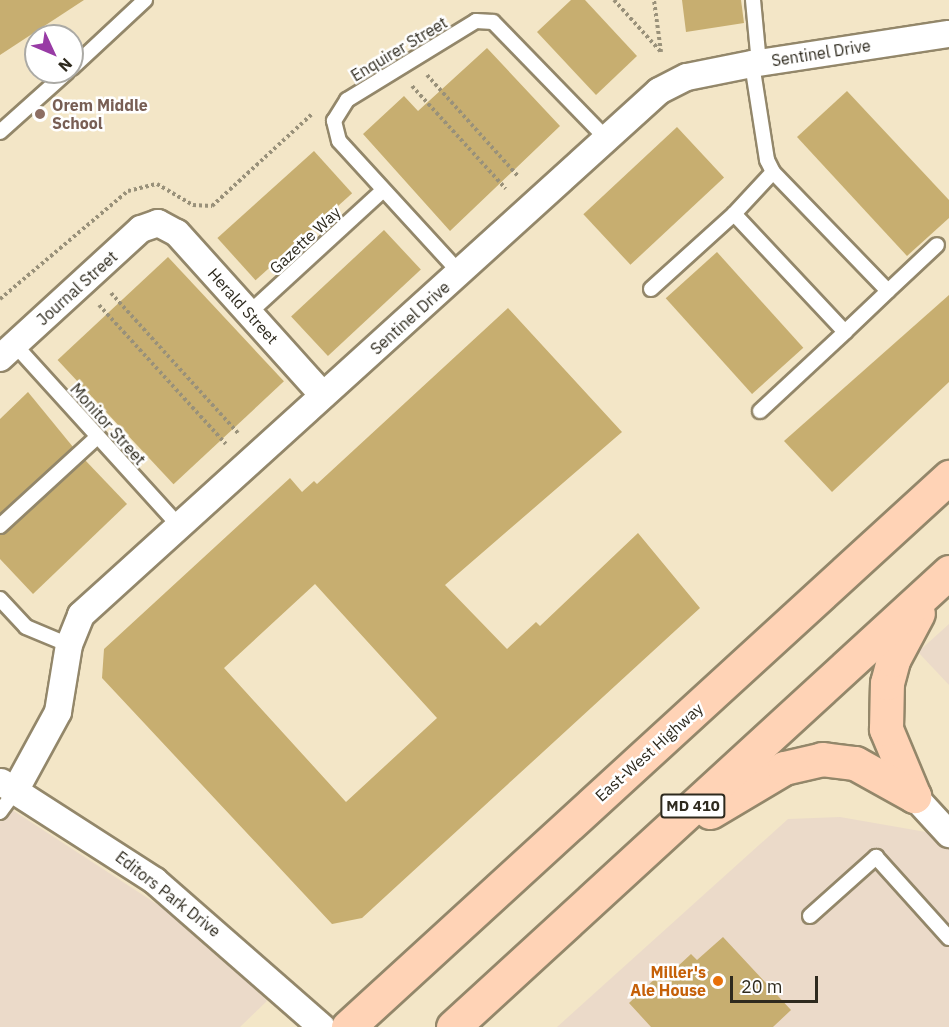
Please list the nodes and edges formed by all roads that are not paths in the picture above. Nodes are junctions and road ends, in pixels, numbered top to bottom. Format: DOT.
graph roads {
  1 [pos="145,0"];
  2 [pos="753,0"];
  3 [pos="949,34"];
  4 [pos="84,57"];
  5 [pos="756,63"];
  6 [pos="54,84"];
  7 [pos="0,132"];
  8 [pos="606,138"];
  9 [pos="773,172"];
  10 [pos="383,190"];
  11 [pos="734,214"];
  12 [pos="158,223"];
  13 [pos="937,245"];
  14 [pos="459,273"];
  15 [pos="651,289"];
  16 [pos="888,291"];
  17 [pos="249,313"];
  18 [pos="845,332"];
  19 [pos="8,351"];
  20 [pos="323,395"];
  21 [pos="760,411"];
  22 [pos="97,437"];
  23 [pos="949,477"];
  24 [pos="178,525"];
  25 [pos="0,526"];
  26 [pos="942,579"];
  27 [pos="0,599"];
  28 [pos="69,645"];
  29 [pos="7,786"];
  30 [pos="914,796"];
  31 [pos="0,812"];
  32 [pos="949,834"];
  33 [pos="612,880"];
  34 [pos="810,916"];
  35 [pos="949,938"];
  36 [pos="322,1027"];
  37 [pos="348,1027"];
  38 [pos="453,1027"];
  1 -- 4 [label="lane"];
  2 -- 5 [label="lane"];
  3 -- 5 [label="street, Sentinel Drive"];
  5 -- 8 [label="street, Sentinel Drive"];
  5 -- 9 [label="lane"];
  6 -- 7 [label="lane"];
  8 -- 10 [label="lane, Enquirer Street"];
  8 -- 14 [label="street, Sentinel Drive"];
  9 -- 11 [label="lane"];
  9 -- 16 [label="lane"];
  10 -- 14 [label="lane, Enquirer Street"];
  10 -- 17 [label="lane, Gazette Way"];
  11 -- 15 [label="lane"];
  11 -- 18 [label="lane"];
  12 -- 17 [label="street, Herald Street"];
  12 -- 19 [label="street, Journal Street"];
  13 -- 16 [label="lane"];
  14 -- 20 [label="street, Sentinel Drive"];
  16 -- 18 [label="lane"];
  17 -- 20 [label="street, Herald Street"];
  18 -- 21 [label="lane"];
  19 -- 22 [label="lane, Monitor Street"];
  20 -- 24 [label="street, Sentinel Drive"];
  22 -- 24 [label="lane, Monitor Street"];
  22 -- 25 [label="lane"];
  23 -- 37 [label="main road, East-West Highway"];
  24 -- 28 [label="street, Sentinel Drive"];
  26 -- 30 [label="main road"];
  26 -- 33 [label="main road, MD 410"];
  27 -- 28 [label="lane"];
  28 -- 29 [label="street, Sentinel Drive"];
  29 -- 31 [label="lane"];
  29 -- 36 [label="street, Editors Park Drive"];
  30 -- 32 [label="street"];
  30 -- 33 [label="main road"];
  33 -- 38 [label="main road, MD 410"];
  34 -- 35 [label="lane"];
}
